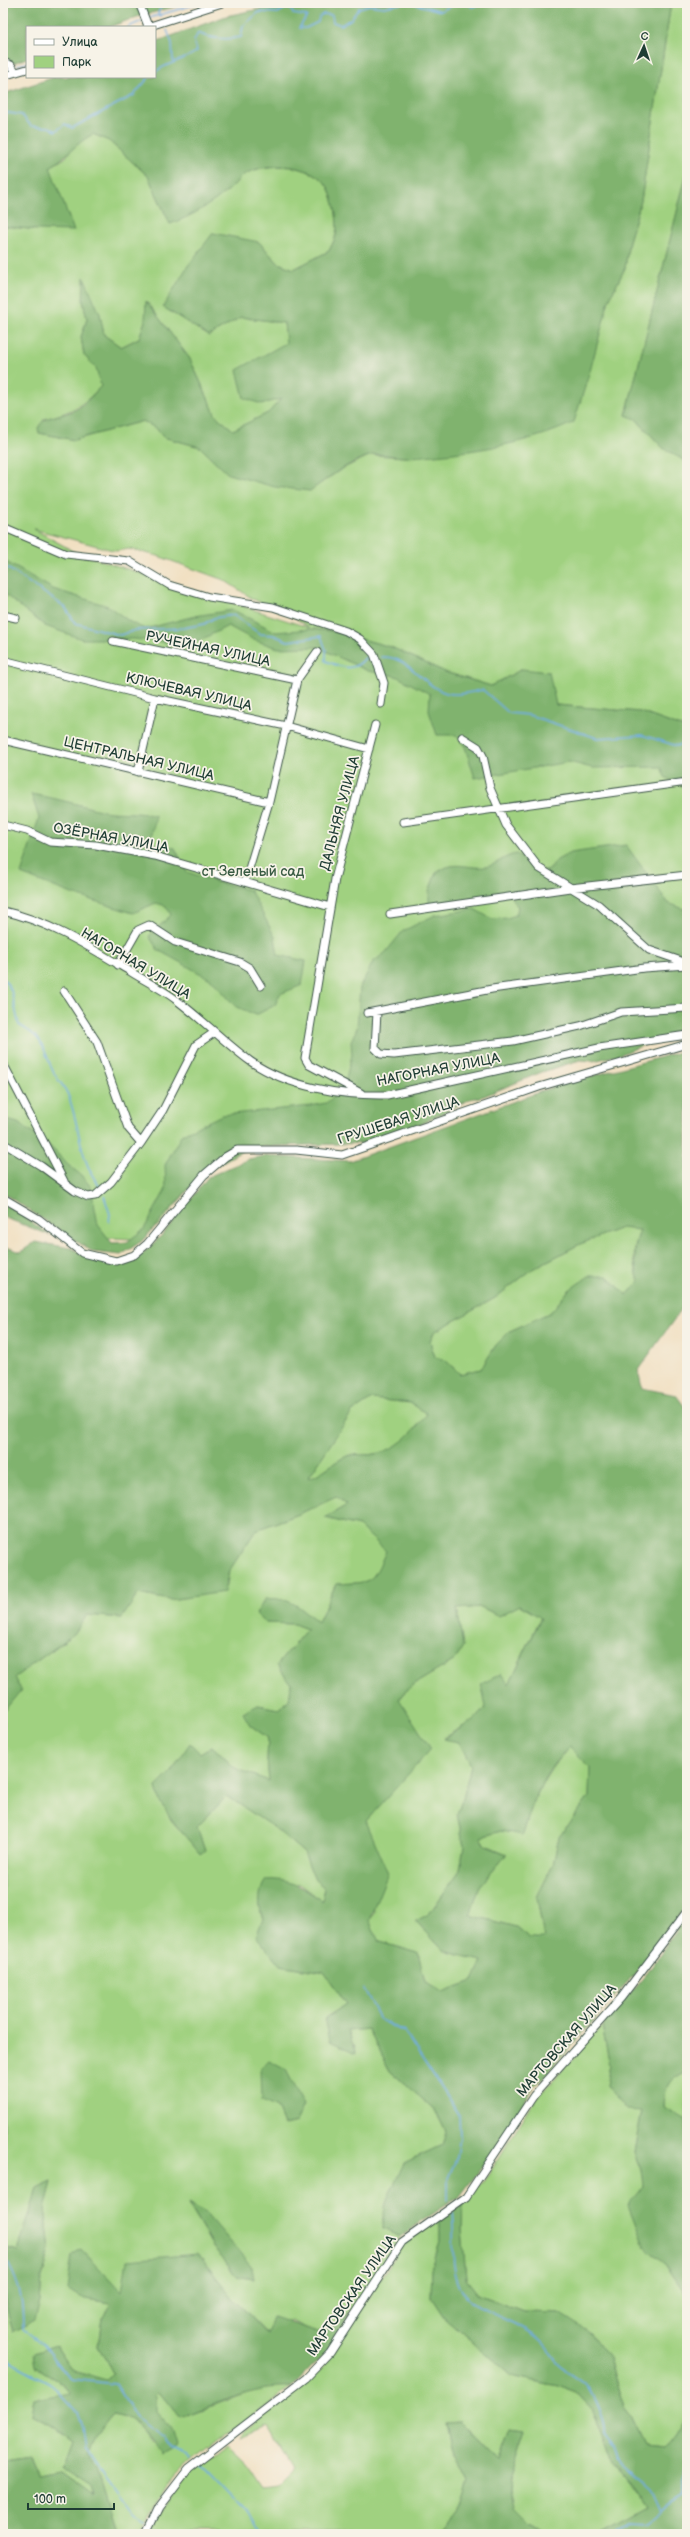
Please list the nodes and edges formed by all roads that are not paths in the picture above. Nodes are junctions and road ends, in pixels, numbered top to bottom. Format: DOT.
graph roads {
  1 [pos="139,3"];
  2 [pos="222,3"];
  3 [pos="148,26"];
  4 [pos="151,26"];
  5 [pos="3,62"];
  6 [pos="26,69"];
  7 [pos="16,72"];
  8 [pos="3,76"];
  9 [pos="3,527"];
  10 [pos="3,615"];
  11 [pos="16,618"];
  12 [pos="113,641"];
  13 [pos="317,652"];
  14 [pos="3,660"];
  15 [pos="297,680"];
  16 [pos="156,698"];
  17 [pos="381,704"];
  18 [pos="375,725"];
  19 [pos="286,726"];
  20 [pos="462,737"];
  21 [pos="3,740"];
  22 [pos="369,749"];
  23 [pos="138,772"];
  24 [pos="687,782"];
  25 [pos="269,802"];
  26 [pos="499,809"];
  27 [pos="403,822"];
  28 [pos="3,825"];
  29 [pos="687,875"];
  30 [pos="245,882"];
  31 [pos="570,888"];
  32 [pos="330,907"];
  33 [pos="3,910"];
  34 [pos="390,914"];
  35 [pos="687,964"];
  36 [pos="118,965"];
  37 [pos="261,986"];
  38 [pos="64,991"];
  39 [pos="687,1008"];
  40 [pos="377,1012"];
  41 [pos="368,1013"];
  42 [pos="215,1032"];
  43 [pos="687,1035"];
  44 [pos="687,1044"];
  45 [pos="3,1062"];
  46 [pos="366,1096"];
  47 [pos="3,1143"];
  48 [pos="141,1143"];
  49 [pos="66,1184"];
  50 [pos="3,1198"];
  51 [pos="687,1911"];
  52 [pos="146,2534"];
  1 -- 3 [label="street"];
  2 -- 4 [label="street"];
  5 -- 7 [label="street"];
  6 -- 7 [label="street"];
  7 -- 8 [label="street"];
  9 -- 17 [label="street"];
  10 -- 11 [label="street"];
  12 -- 15 [label="street, РУЧЕЙНАЯ УЛИЦА"];
  13 -- 15 [label="street"];
  14 -- 16 [label="street, КЛЮЧЕВАЯ УЛИЦА"];
  15 -- 19 [label="street"];
  16 -- 19 [label="street, КЛЮЧЕВАЯ УЛИЦА"];
  16 -- 23 [label="street"];
  18 -- 22 [label="street, ДАЛЬНЯЯ УЛИЦА"];
  19 -- 22 [label="street, КЛЮЧЕВАЯ УЛИЦА"];
  19 -- 25 [label="street"];
  20 -- 26 [label="street"];
  21 -- 23 [label="street, ЦЕНТРАЛЬНАЯ УЛИЦА"];
  22 -- 32 [label="street, ДАЛЬНЯЯ УЛИЦА"];
  23 -- 25 [label="street, ЦЕНТРАЛЬНАЯ УЛИЦА"];
  24 -- 26 [label="street"];
  25 -- 30 [label="street"];
  26 -- 27 [label="street"];
  26 -- 31 [label="street"];
  28 -- 30 [label="street, ОЗЁРНАЯ УЛИЦА"];
  29 -- 31 [label="street"];
  30 -- 32 [label="street, ОЗЁРНАЯ УЛИЦА"];
  31 -- 34 [label="street"];
  31 -- 35 [label="street"];
  32 -- 46 [label="street, ДАЛЬНЯЯ УЛИЦА"];
  33 -- 36 [label="street, НАГОРНАЯ УЛИЦА"];
  35 -- 40 [label="street"];
  36 -- 37 [label="street"];
  36 -- 42 [label="street, НАГОРНАЯ УЛИЦА"];
  38 -- 48 [label="street"];
  39 -- 40 [label="street"];
  40 -- 41 [label="street"];
  42 -- 46 [label="street, НАГОРНАЯ УЛИЦА"];
  42 -- 48 [label="street"];
  43 -- 46 [label="street, НАГОРНАЯ УЛИЦА"];
  44 -- 50 [label="street, ГРУШЕВАЯ УЛИЦА"];
  45 -- 49 [label="street"];
  47 -- 49 [label="street"];
  48 -- 49 [label="street"];
  51 -- 52 [label="street, МАРТОВСКАЯ УЛИЦА"];
}
